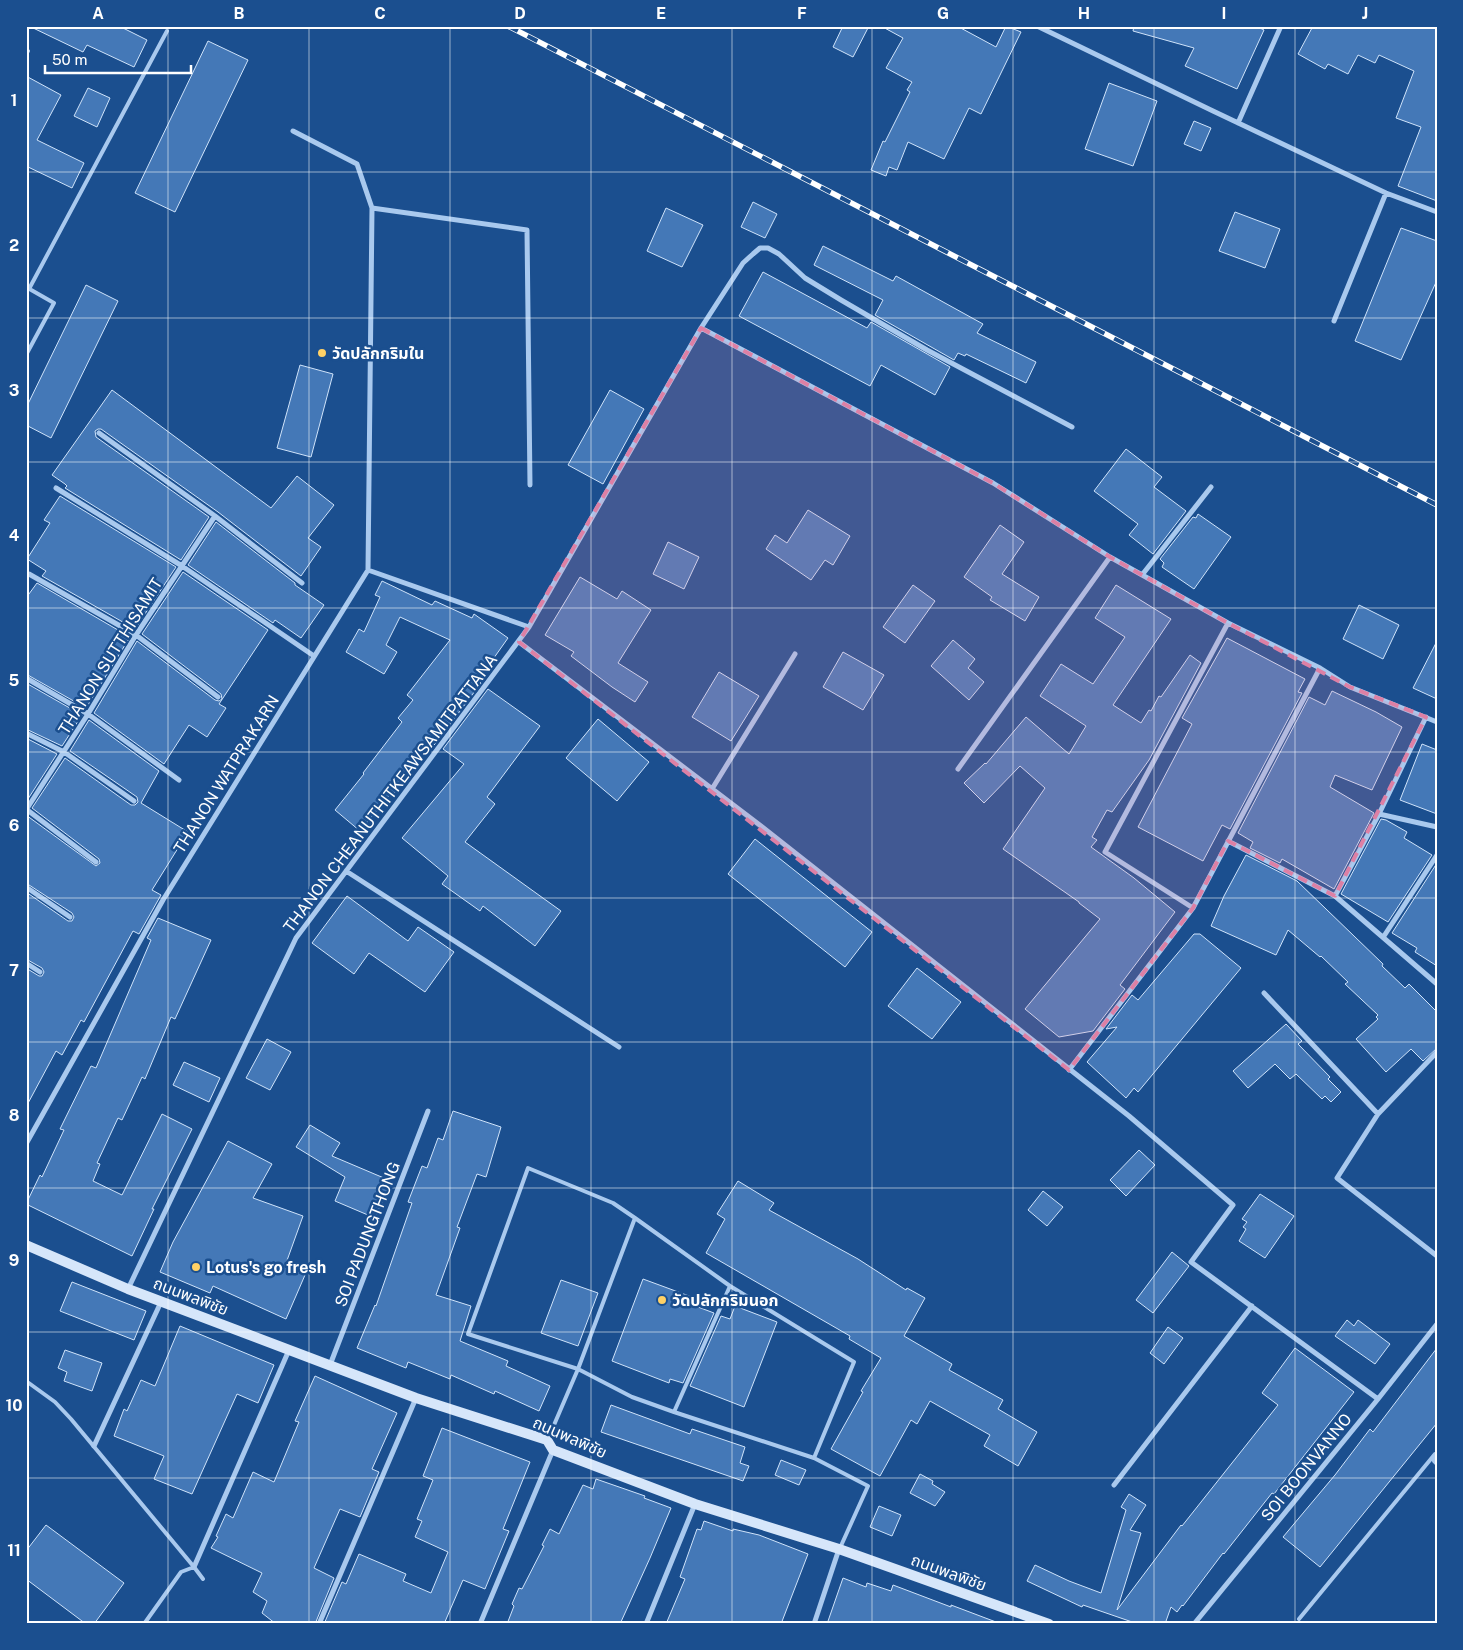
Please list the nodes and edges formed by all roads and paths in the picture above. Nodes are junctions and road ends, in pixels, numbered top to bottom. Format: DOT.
graph roads {
  1 [pos="1037,26"];
  2 [pos="1281,26"];
  3 [pos="168,31"];
  4 [pos="1238,123"];
  5 [pos="293,131"];
  6 [pos="1386,193"];
  7 [pos="372,208"];
  8 [pos="1437,212"];
  9 [pos="28,288"];
  10 [pos="1334,321"];
  11 [pos="701,328"];
  12 [pos="26,355"];
  13 [pos="1072,427"];
  14 [pos="98,434"];
  15 [pos="530,485"];
  16 [pos="1211,487"];
  17 [pos="56,488"];
  18 [pos="215,516"];
  19 [pos="1110,557"];
  20 [pos="182,566"];
  21 [pos="368,570"];
  22 [pos="29,574"];
  23 [pos="1142,575"];
  24 [pos="302,583"];
  25 [pos="1228,623"];
  26 [pos="529,627"];
  27 [pos="136,634"];
  28 [pos="519,642"];
  29 [pos="796,654"];
  30 [pos="314,656"];
  31 [pos="1320,668"];
  32 [pos="26,678"];
  33 [pos="218,697"];
  34 [pos="88,714"];
  35 [pos="1426,718"];
  36 [pos="1437,722"];
  37 [pos="26,733"];
  38 [pos="64,752"];
  39 [pos="958,769"];
  40 [pos="179,780"];
  41 [pos="712,789"];
  42 [pos="134,801"];
  43 [pos="26,809"];
  44 [pos="1379,814"];
  45 [pos="1437,827"];
  46 [pos="1228,841"];
  47 [pos="1437,855"];
  48 [pos="96,862"];
  49 [pos="346,871"];
  50 [pos="26,887"];
  51 [pos="1335,896"];
  52 [pos="1193,908"];
  53 [pos="70,917"];
  54 [pos="1384,936"];
  55 [pos="26,963"];
  56 [pos="40,972"];
  57 [pos="1437,974"];
  58 [pos="1435,982"];
  59 [pos="1264,993"];
  60 [pos="619,1047"];
  61 [pos="1437,1052"];
  62 [pos="1070,1070"];
  63 [pos="428,1111"];
  64 [pos="1378,1114"];
  65 [pos="26,1144"];
  66 [pos="635,1218"];
  67 [pos="26,1245"];
  68 [pos="1437,1256"];
  69 [pos="730,1286"];
  70 [pos="128,1289"];
  71 [pos="162,1301"];
  72 [pos="1252,1306"];
  73 [pos="1437,1324"];
  74 [pos="289,1350"];
  75 [pos="330,1365"];
  76 [pos="578,1369"];
  77 [pos="26,1381"];
  78 [pos="416,1398"];
  79 [pos="1378,1399"];
  80 [pos="674,1412"];
  81 [pos="547,1440"];
  82 [pos="94,1446"];
  83 [pos="553,1450"];
  84 [pos="1436,1453"];
  85 [pos="814,1458"];
  86 [pos="1437,1464"];
  87 [pos="1114,1485"];
  88 [pos="695,1504"];
  89 [pos="839,1549"];
  90 [pos="194,1567"];
  91 [pos="203,1578"];
  92 [pos="1299,1619"];
  93 [pos="144,1624"];
  94 [pos="319,1624"];
  95 [pos="480,1624"];
  96 [pos="646,1624"];
  97 [pos="814,1624"];
  98 [pos="1049,1624"];
  99 [pos="1194,1624"];
  1 -- 4 [label="street"];
  2 -- 4 [label="street"];
  3 -- 9 [label="lane"];
  4 -- 6 [label="street"];
  5 -- 7 [label="street"];
  6 -- 8 [label="street"];
  6 -- 10 [label="street"];
  7 -- 15 [label="street"];
  7 -- 21 [label="street"];
  9 -- 12 [label="lane"];
  11 -- 13 [label="street, THANON CHEANUTHITKEAWSAMITPATTANA"];
  11 -- 19 [label="street"];
  11 -- 26 [label="street, THANON CHEANUTHITKEAWSAMITPATTANA"];
  14 -- 18 [label="street"];
  16 -- 23 [label="street"];
  17 -- 20 [label="street"];
  18 -- 20 [label="street, THANON SUTTHISAMIT"];
  18 -- 24 [label="street"];
  19 -- 23 [label="street"];
  19 -- 39 [label="street"];
  20 -- 27 [label="street, THANON SUTTHISAMIT"];
  20 -- 30 [label="street"];
  21 -- 26 [label="street"];
  21 -- 30 [label="street, THANON WATPRAKARN"];
  22 -- 27 [label="street"];
  23 -- 25 [label="street"];
  25 -- 31 [label="street"];
  25 -- 52 [label="street"];
  26 -- 28 [label="street, THANON CHEANUTHITKEAWSAMITPATTANA"];
  27 -- 33 [label="street"];
  27 -- 34 [label="street, THANON SUTTHISAMIT"];
  28 -- 41 [label="street"];
  28 -- 49 [label="street, THANON CHEANUTHITKEAWSAMITPATTANA"];
  29 -- 41 [label="street"];
  30 -- 65 [label="street, THANON WATPRAKARN"];
  31 -- 35 [label="street"];
  31 -- 46 [label="street"];
  32 -- 34 [label="street"];
  34 -- 38 [label="street, THANON SUTTHISAMIT"];
  34 -- 40 [label="street"];
  35 -- 36 [label="street"];
  35 -- 44 [label="street"];
  37 -- 38 [label="street"];
  38 -- 42 [label="street"];
  38 -- 43 [label="street, THANON SUTTHISAMIT"];
  41 -- 62 [label="street"];
  43 -- 48 [label="street"];
  44 -- 45 [label="street"];
  44 -- 51 [label="street"];
  46 -- 51 [label="street"];
  46 -- 52 [label="street"];
  47 -- 54 [label="street"];
  49 -- 60 [label="street"];
  49 -- 70 [label="street, THANON CHEANUTHITKEAWSAMITPATTANA"];
  50 -- 53 [label="street"];
  51 -- 54 [label="street"];
  52 -- 62 [label="street"];
  54 -- 58 [label="street"];
  55 -- 56 [label="street"];
  57 -- 58 [label="street"];
  59 -- 64 [label="street"];
  61 -- 64 [label="street"];
  62 -- 72 [label="street"];
  63 -- 75 [label="street, SOI PADUNGTHONG"];
  64 -- 68 [label="street"];
  66 -- 69 [label="lane"];
  66 -- 76 [label="lane"];
  66 -- 76 [label="lane"];
  67 -- 70 [label="street, ถนนพลพิชัย"];
  69 -- 80 [label="lane"];
  69 -- 85 [label="lane"];
  70 -- 71 [label="street, ถนนพลพิชัย"];
  71 -- 74 [label="street, ถนนพลพิชัย"];
  71 -- 82 [label="street"];
  72 -- 79 [label="street"];
  72 -- 87 [label="street"];
  73 -- 79 [label="street, SOI BOONVANNO"];
  74 -- 75 [label="street, ถนนพลพิชัย"];
  74 -- 90 [label="street"];
  75 -- 78 [label="street, ถนนพลพิชัย"];
  76 -- 80 [label="lane"];
  76 -- 81 [label="lane"];
  77 -- 82 [label="lane"];
  78 -- 81 [label="street, ถนนพลพิชัย"];
  78 -- 94 [label="street"];
  79 -- 99 [label="street, SOI BOONVANNO"];
  80 -- 85 [label="lane"];
  81 -- 83 [label="street, ถนนพลพิชัย"];
  82 -- 90 [label="lane"];
  83 -- 88 [label="street, ถนนพลพิชัย"];
  83 -- 95 [label="street"];
  84 -- 86 [label="lane"];
  84 -- 92 [label="lane"];
  85 -- 89 [label="lane"];
  88 -- 89 [label="street, ถนนพลพิชัย"];
  88 -- 96 [label="street"];
  89 -- 97 [label="street"];
  89 -- 98 [label="street, ถนนพลพิชัย"];
  90 -- 91 [label="lane"];
  90 -- 93 [label="lane"];
}
